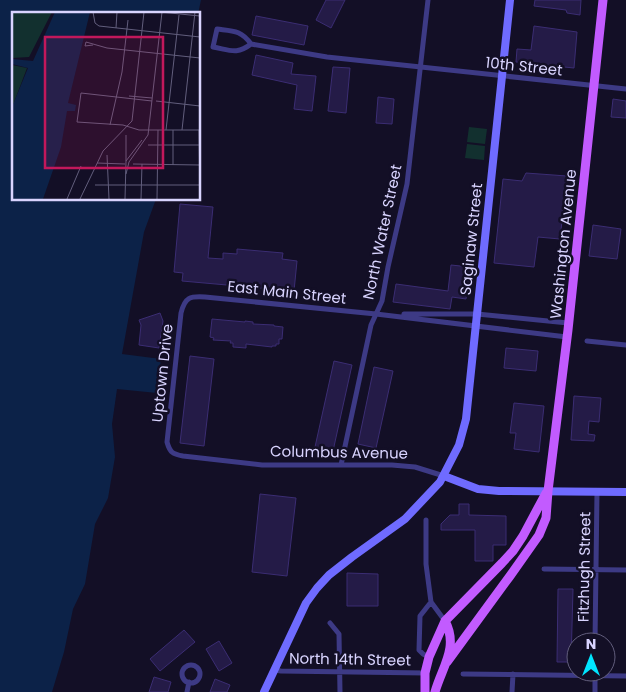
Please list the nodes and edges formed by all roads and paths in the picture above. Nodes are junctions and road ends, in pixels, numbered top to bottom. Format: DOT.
graph roads {
  1 [pos="428,0"];
  2 [pos="510,0"];
  3 [pos="603,0"];
  4 [pos="251,44"];
  5 [pos="420,67"];
  6 [pos="502,76"];
  7 [pos="594,86"];
  8 [pos="626,90"];
  9 [pos="186,300"];
  10 [pos="376,314"];
  11 [pos="477,314"];
  12 [pos="386,315"];
  13 [pos="568,324"];
  14 [pos="475,326"];
  15 [pos="567,337"];
  16 [pos="587,341"];
  17 [pos="626,345"];
  18 [pos="169,450"];
  19 [pos="341,465"];
  20 [pos="444,476"];
  21 [pos="548,491"];
  22 [pos="597,492"];
  23 [pos="626,492"];
  24 [pos="426,520"];
  25 [pos="544,569"];
  26 [pos="596,569"];
  27 [pos="626,570"];
  28 [pos="432,602"];
  29 [pos="444,621"];
  30 [pos="330,623"];
  31 [pos="595,632"];
  32 [pos="429,657"];
  33 [pos="446,662"];
  34 [pos="274,670"];
  35 [pos="340,672"];
  36 [pos="425,673"];
  37 [pos="463,674"];
  38 [pos="513,674"];
  39 [pos="566,674"];
  40 [pos="189,682"];
  41 [pos="187,692"];
  42 [pos="264,692"];
  43 [pos="340,692"];
  44 [pos="425,692"];
  45 [pos="435,692"];
  46 [pos="512,692"];
  1 -- 5 [label="street, North Water Street"];
  2 -- 6 [label="street, Saginaw Street"];
  3 -- 7 [label="main road, Washington Avenue"];
  4 -- 4 [label="street"];
  4 -- 5 [label="street, 10th Street"];
  5 -- 6 [label="street, 10th Street"];
  5 -- 10 [label="street, North Water Street"];
  6 -- 7 [label="street, 10th Street"];
  6 -- 11 [label="street, Saginaw Street"];
  7 -- 8 [label="street, 10th Street"];
  7 -- 13 [label="main road, Washington Avenue"];
  9 -- 10 [label="street, East Main Street"];
  9 -- 18 [label="street, Uptown Drive"];
  10 -- 12 [label="street, East Main Street"];
  10 -- 19 [label="street, North Water Street"];
  11 -- 12 [label="street, East Main Street"];
  11 -- 13 [label="street, East Main Street"];
  11 -- 14 [label="street, Saginaw Street"];
  12 -- 14 [label="street, East Main Street"];
  13 -- 15 [label="main road, Washington Avenue"];
  14 -- 15 [label="street, East Main Street"];
  14 -- 20 [label="street, Saginaw Street"];
  15 -- 21 [label="main road, Washington Avenue"];
  16 -- 17 [label="street"];
  18 -- 19 [label="street, Columbus Avenue"];
  19 -- 20 [label="street, Columbus Avenue"];
  20 -- 21 [label="street, Columbus Avenue"];
  20 -- 34 [label="street, Saginaw Street"];
  21 -- 22 [label="street, Columbus Avenue"];
  21 -- 29 [label="main road"];
  21 -- 33 [label="main road, Washington Avenue"];
  22 -- 23 [label="street, Columbus Avenue"];
  22 -- 26 [label="street, Fitzhugh Street"];
  24 -- 28 [label="street"];
  25 -- 26 [label="street"];
  26 -- 27 [label="street"];
  26 -- 31 [label="street, Fitzhugh Street"];
  28 -- 29 [label="street"];
  28 -- 32 [label="street"];
  29 -- 32 [label="main road"];
  29 -- 33 [label="main road"];
  30 -- 35 [label="street"];
  32 -- 36 [label="main road"];
  33 -- 45 [label="main road"];
  34 -- 35 [label="street, North 14th Street"];
  34 -- 42 [label="street, Saginaw Street"];
  35 -- 36 [label="street, North 14th Street"];
  35 -- 43 [label="street"];
  36 -- 44 [label="main road"];
  37 -- 38 [label="street"];
  38 -- 39 [label="street"];
  38 -- 46 [label="street"];
  40 -- 41 [label="street"];
}
